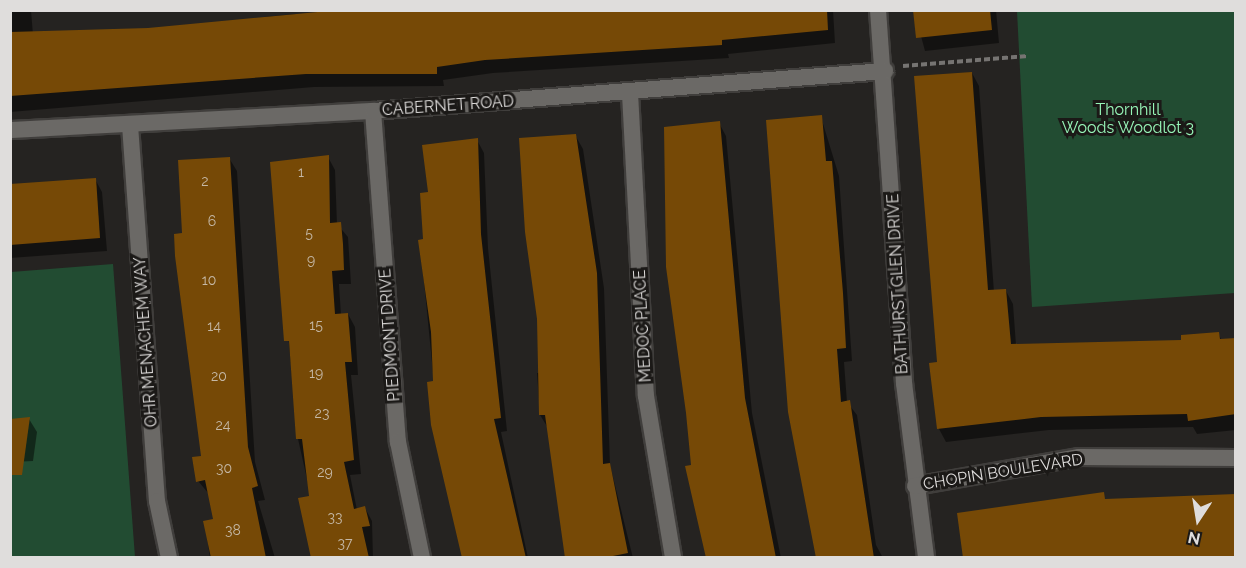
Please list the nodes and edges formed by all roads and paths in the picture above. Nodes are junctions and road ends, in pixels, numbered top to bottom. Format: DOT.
graph roads {
  1 [pos="878,10"];
  2 [pos="1028,56"];
  3 [pos="885,71"];
  4 [pos="630,93"];
  5 [pos="373,111"];
  6 [pos="130,125"];
  7 [pos="10,130"];
  8 [pos="1236,458"];
  9 [pos="915,486"];
  10 [pos="169,558"];
  11 [pos="422,558"];
  12 [pos="673,558"];
  13 [pos="926,558"];
  1 -- 3 [label="street, BATHURST GLEN DRIVE"];
  2 -- 3 [label="path"];
  3 -- 4 [label="street, CABERNET ROAD"];
  3 -- 9 [label="street, BATHURST GLEN DRIVE"];
  4 -- 5 [label="street, CABERNET ROAD"];
  4 -- 12 [label="street, MEDOC PLACE"];
  5 -- 6 [label="street, CABERNET ROAD"];
  5 -- 11 [label="street, PIEDMONT DRIVE"];
  6 -- 7 [label="street, CABERNET ROAD"];
  6 -- 10 [label="street, OHR MENACHEM WAY"];
  8 -- 9 [label="street, CHOPIN BOULEVARD"];
  9 -- 13 [label="street, BATHURST GLEN DRIVE"];
}
